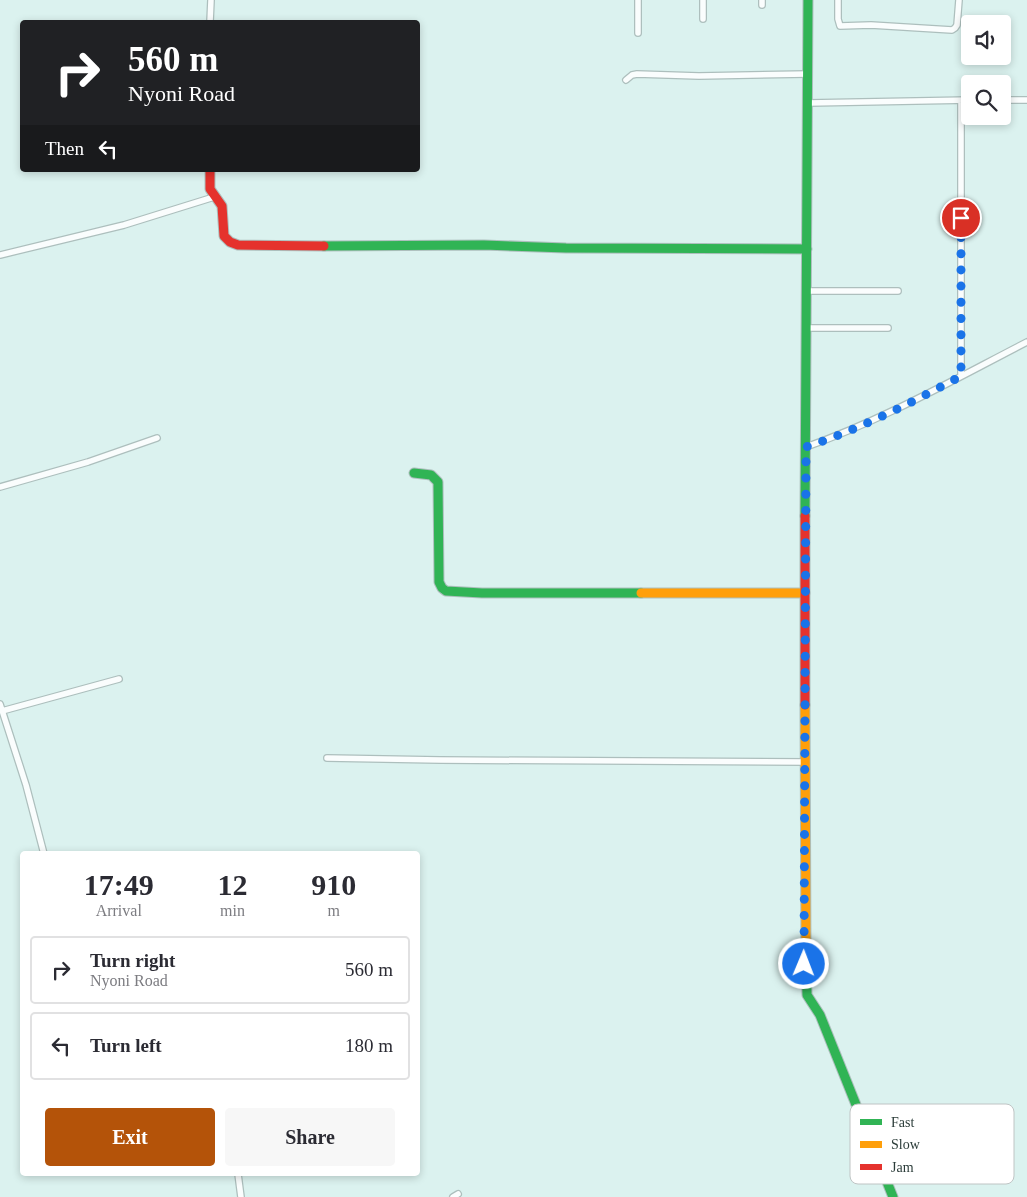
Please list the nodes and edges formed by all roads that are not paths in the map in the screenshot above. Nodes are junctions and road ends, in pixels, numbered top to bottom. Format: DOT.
graph roads {
  1 [pos="210,0"];
  2 [pos="638,0"];
  3 [pos="703,0"];
  4 [pos="808,0"];
  5 [pos="838,0"];
  6 [pos="959,0"];
  7 [pos="703,19"];
  8 [pos="210,20"];
  9 [pos="638,32"];
  10 [pos="808,74"];
  11 [pos="626,80"];
  12 [pos="1011,100"];
  13 [pos="1027,100"];
  14 [pos="961,101"];
  15 [pos="808,103"];
  16 [pos="961,125"];
  17 [pos="210,172"];
  18 [pos="214,197"];
  19 [pos="807,249"];
  20 [pos="0,255"];
  21 [pos="807,291"];
  22 [pos="898,291"];
  23 [pos="807,328"];
  24 [pos="888,328"];
  25 [pos="1027,342"];
  26 [pos="961,376"];
  27 [pos="157,438"];
  28 [pos="806,447"];
  29 [pos="414,474"];
  30 [pos="0,487"];
  31 [pos="805,593"];
  32 [pos="119,678"];
  33 [pos="0,704"];
  34 [pos="2,711"];
  35 [pos="327,758"];
  36 [pos="805,762"];
  37 [pos="43,851"];
  38 [pos="856,1104"];
  39 [pos="238,1176"];
  40 [pos="888,1184"];
  41 [pos="241,1197"];
  42 [pos="893,1197"];
  1 -- 8 [label="street"];
  2 -- 9 [label="street"];
  3 -- 7 [label="street"];
  4 -- 10 [label="street"];
  5 -- 6 [label="street"];
  10 -- 11 [label="street"];
  10 -- 15 [label="street"];
  12 -- 13 [label="street"];
  14 -- 15 [label="street"];
  15 -- 19 [label="street"];
  16 -- 26 [label="street"];
  17 -- 18 [label="street"];
  18 -- 19 [label="street"];
  18 -- 20 [label="street"];
  19 -- 21 [label="street"];
  21 -- 22 [label="street"];
  21 -- 23 [label="street"];
  23 -- 24 [label="street"];
  23 -- 28 [label="street"];
  25 -- 26 [label="street"];
  26 -- 28 [label="street"];
  27 -- 30 [label="street"];
  28 -- 31 [label="street"];
  29 -- 31 [label="street"];
  31 -- 36 [label="street"];
  32 -- 34 [label="street"];
  33 -- 34 [label="street"];
  34 -- 37 [label="street"];
  35 -- 36 [label="street"];
  36 -- 38 [label="street"];
  39 -- 41 [label="street"];
  40 -- 42 [label="street"];
}
